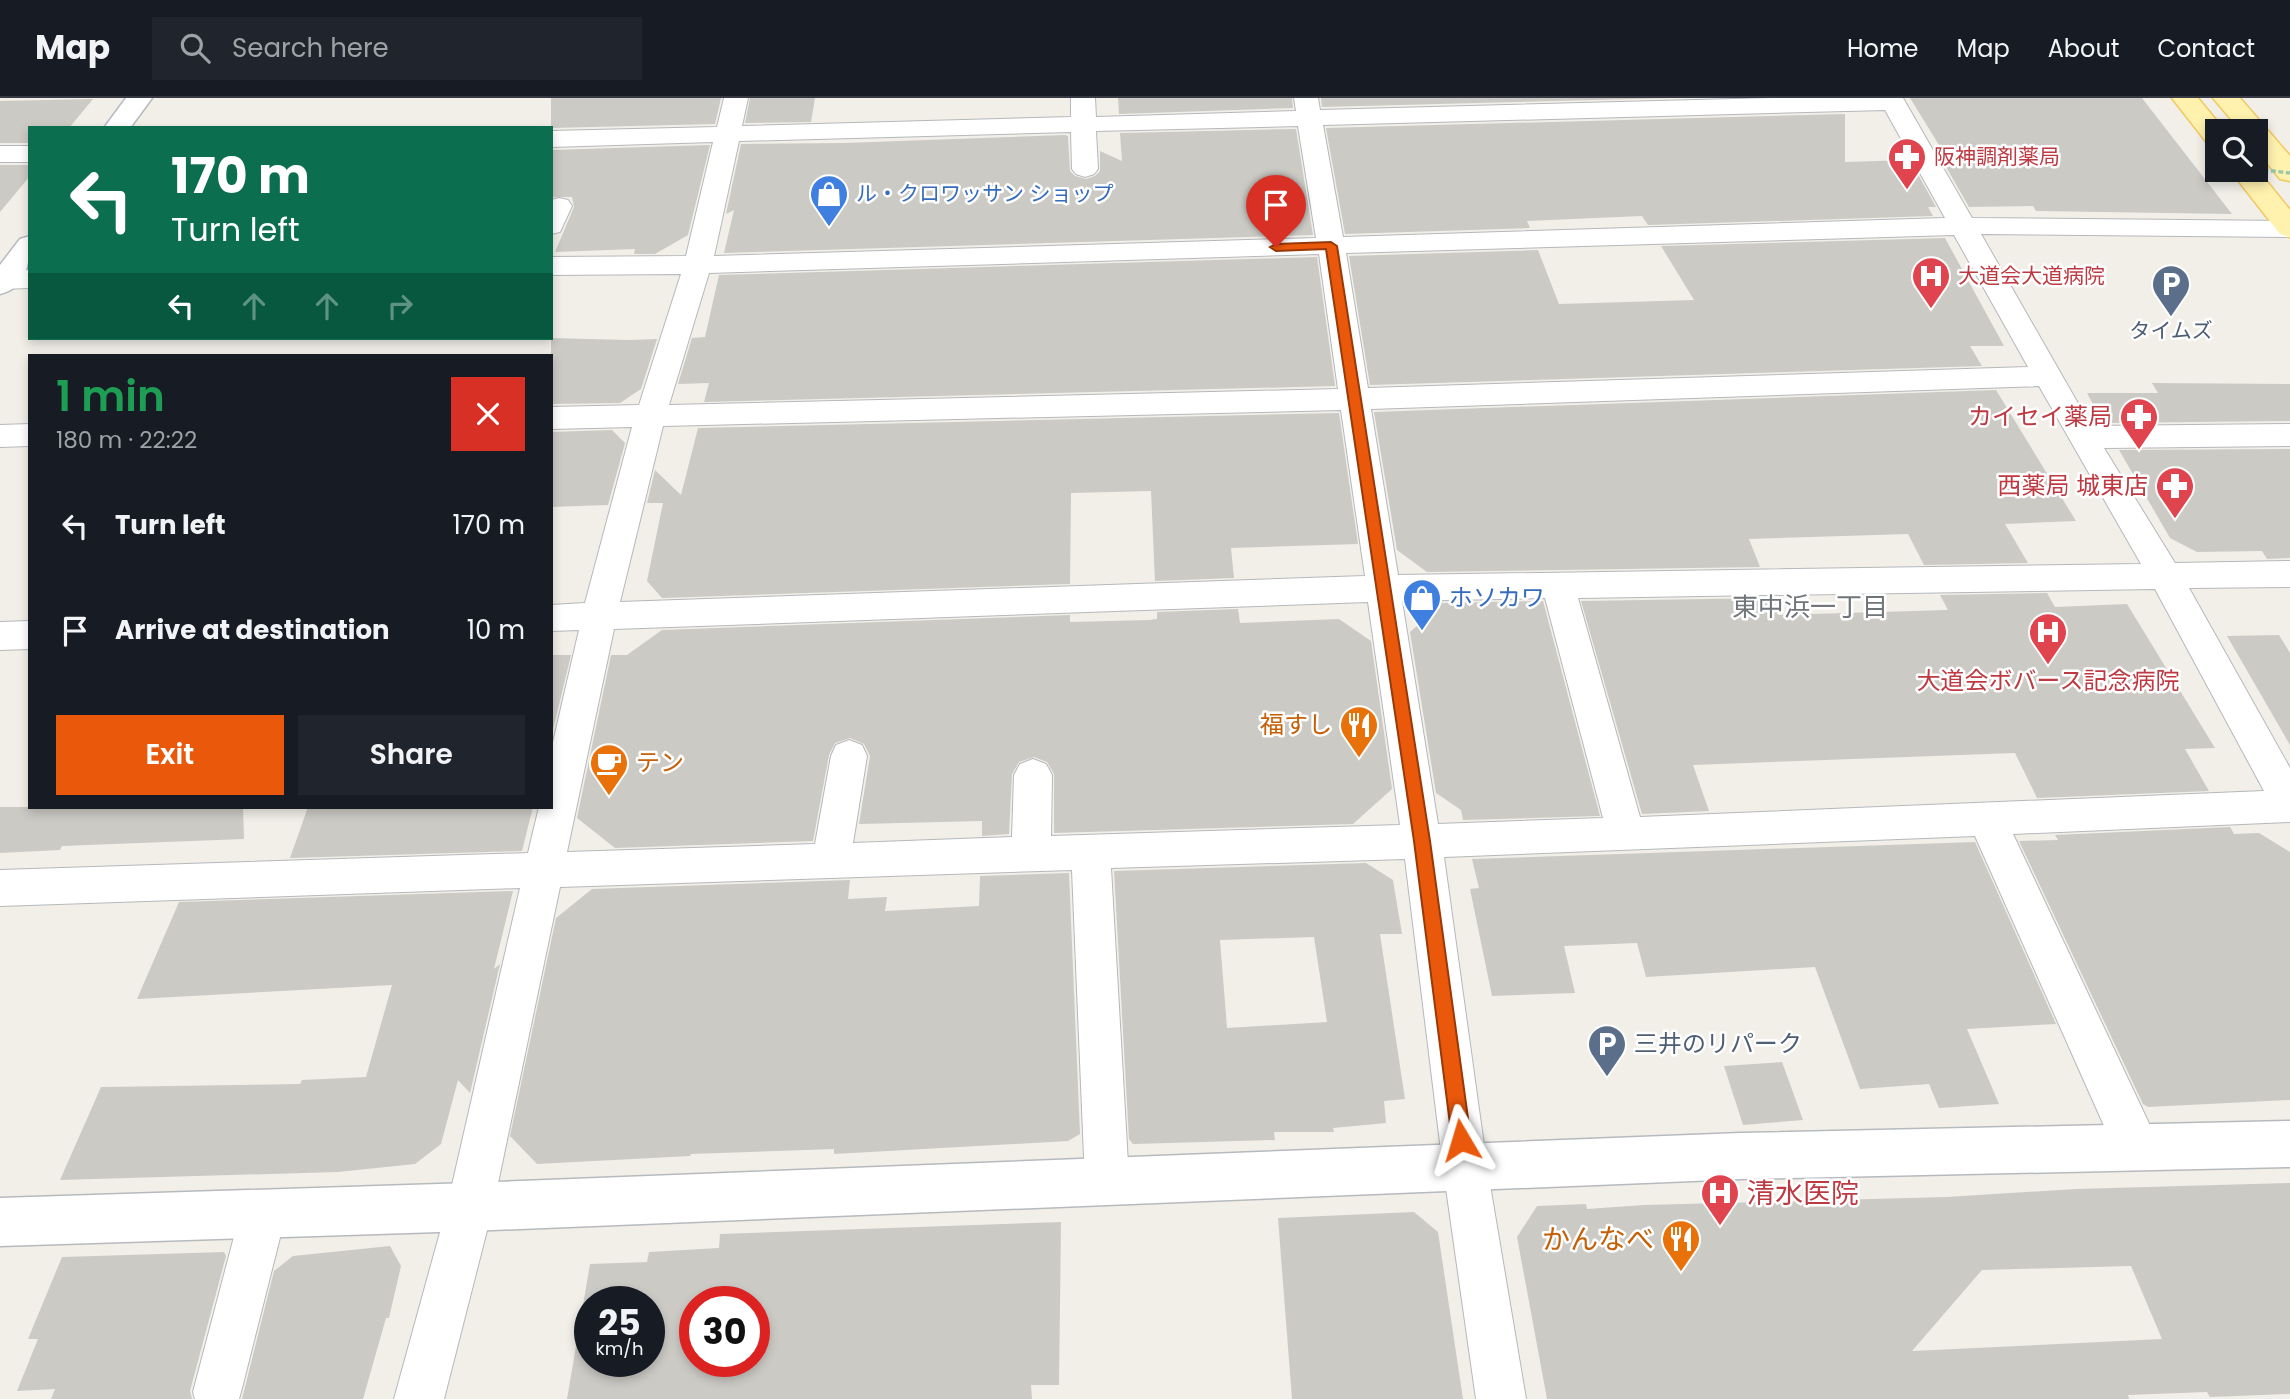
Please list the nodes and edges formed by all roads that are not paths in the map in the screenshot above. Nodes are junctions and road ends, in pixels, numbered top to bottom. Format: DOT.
graph roads {
  1 [pos="139,98"];
  2 [pos="736,98"];
  3 [pos="1083,98"];
  4 [pos="2185,98"];
  5 [pos="2226,98"];
  6 [pos="1892,100"];
  7 [pos="1308,109"];
  8 [pos="2244,119"];
  9 [pos="2205,123"];
  10 [pos="1084,124"];
  11 [pos="118,126"];
  12 [pos="726,134"];
  13 [pos="553,139"];
  14 [pos="2268,146"];
  15 [pos="28,153"];
  16 [pos="0,154"];
  17 [pos="2288,168"];
  18 [pos="1085,169"];
  19 [pos="2253,182"];
  20 [pos="1964,226"];
  21 [pos="2290,229"];
  22 [pos="1331,246"];
  23 [pos="28,248"];
  24 [pos="698,265"];
  25 [pos="553,266"];
  26 [pos="8,281"];
  27 [pos="2048,376"];
  28 [pos="1354,399"];
  29 [pos="651,414"];
  30 [pos="553,418"];
  31 [pos="28,435"];
  32 [pos="2290,435"];
  33 [pos="0,436"];
  34 [pos="2082,437"];
  35 [pos="2164,574"];
  36 [pos="2290,574"];
  37 [pos="1558,585"];
  38 [pos="1384,588"];
  39 [pos="599,617"];
  40 [pos="553,618"];
  41 [pos="28,635"];
  42 [pos="0,636"];
  43 [pos="849,756"];
  44 [pos="1033,775"];
  45 [pos="2290,804"];
  46 [pos="1987,820"];
  47 [pos="1626,834"];
  48 [pos="1422,841"];
  49 [pos="1091,853"];
  50 [pos="1031,855"];
  51 [pos="831,861"];
  52 [pos="543,870"];
  53 [pos="0,888"];
  54 [pos="2290,1144"];
  55 [pos="2137,1148"];
  56 [pos="1465,1167"];
  57 [pos="1107,1181"];
  58 [pos="470,1207"];
  59 [pos="263,1214"];
  60 [pos="0,1222"];
  61 [pos="217,1392"];
  62 [pos="419,1399"];
  63 [pos="1501,1399"];
  1 -- 11 [label="street"];
  2 -- 12 [label="street"];
  3 -- 10 [label="street"];
  4 -- 9 [label="main road"];
  5 -- 8 [label="main road"];
  6 -- 7 [label="street"];
  6 -- 20 [label="street"];
  7 -- 10 [label="street"];
  7 -- 22 [label="street"];
  10 -- 12 [label="street"];
  10 -- 18 [label="street"];
  12 -- 13 [label="street"];
  12 -- 24 [label="street"];
  14 -- 17 [label="main road"];
  15 -- 16 [label="street"];
  19 -- 21 [label="main road"];
  20 -- 21 [label="street"];
  20 -- 22 [label="street"];
  20 -- 27 [label="street"];
  22 -- 24 [label="street"];
  22 -- 28 [label="street"];
  23 -- 26 [label="street"];
  24 -- 25 [label="street"];
  24 -- 29 [label="street"];
  27 -- 28 [label="street"];
  27 -- 34 [label="street"];
  28 -- 29 [label="street"];
  28 -- 38 [label="street"];
  29 -- 30 [label="street"];
  29 -- 39 [label="street"];
  31 -- 33 [label="street"];
  32 -- 34 [label="street"];
  34 -- 35 [label="street"];
  35 -- 36 [label="street"];
  35 -- 37 [label="street"];
  35 -- 45 [label="street"];
  37 -- 38 [label="street"];
  37 -- 47 [label="street"];
  38 -- 39 [label="street"];
  38 -- 48 [label="street"];
  39 -- 40 [label="street"];
  39 -- 52 [label="street"];
  41 -- 42 [label="street"];
  43 -- 51 [label="street"];
  44 -- 50 [label="street"];
  45 -- 46 [label="street"];
  46 -- 47 [label="street"];
  46 -- 55 [label="street"];
  47 -- 48 [label="street"];
  48 -- 49 [label="street"];
  48 -- 56 [label="street"];
  49 -- 50 [label="street"];
  49 -- 57 [label="street"];
  50 -- 51 [label="street"];
  51 -- 52 [label="street"];
  52 -- 53 [label="street"];
  52 -- 58 [label="street"];
  54 -- 55 [label="street"];
  55 -- 56 [label="street"];
  56 -- 57 [label="street"];
  56 -- 63 [label="street"];
  57 -- 58 [label="street"];
  58 -- 59 [label="street"];
  58 -- 62 [label="street"];
  59 -- 60 [label="street"];
  59 -- 61 [label="street"];
}
